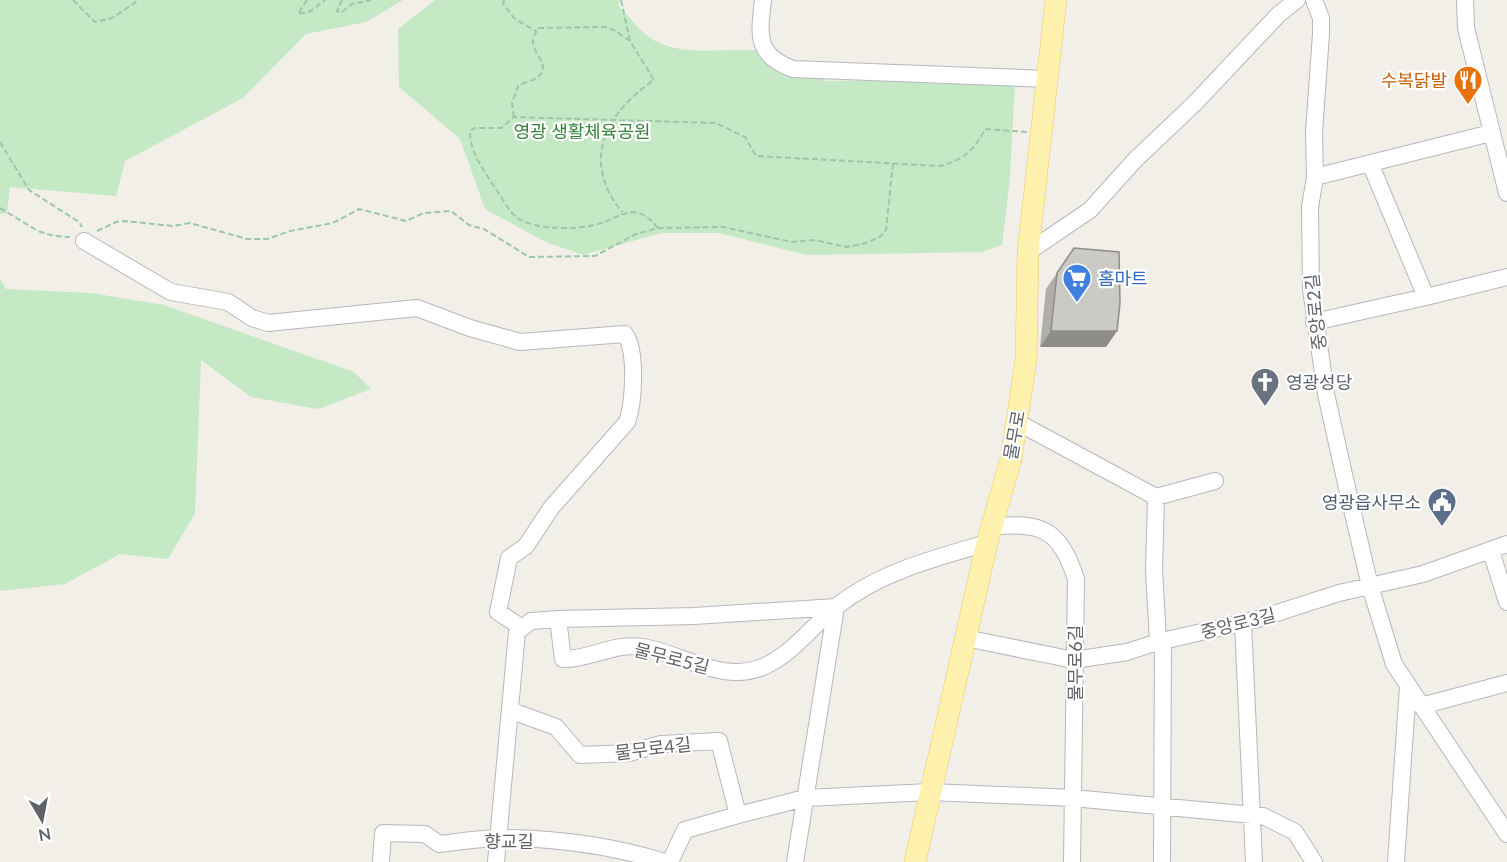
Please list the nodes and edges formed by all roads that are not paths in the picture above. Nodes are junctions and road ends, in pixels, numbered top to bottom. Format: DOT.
graph roads {
  1 [pos="763,0"];
  2 [pos="1056,0"];
  3 [pos="1297,0"];
  4 [pos="1314,0"];
  5 [pos="1465,0"];
  6 [pos="1047,79"];
  7 [pos="1491,133"];
  8 [pos="1370,163"];
  9 [pos="1315,177"];
  10 [pos="1507,193"];
  11 [pos="87,240"];
  12 [pos="1028,252"];
  13 [pos="1507,277"];
  14 [pos="1426,297"];
  15 [pos="1314,322"];
  16 [pos="1017,422"];
  17 [pos="1215,481"];
  18 [pos="1156,497"];
  19 [pos="989,535"];
  20 [pos="1507,544"];
  21 [pos="1491,551"];
  22 [pos="1370,586"];
  23 [pos="1507,602"];
  24 [pos="836,607"];
  25 [pos="558,619"];
  26 [pos="1243,623"];
  27 [pos="522,628"];
  28 [pos="965,638"];
  29 [pos="1161,642"];
  30 [pos="1074,660"];
  31 [pos="1507,683"];
  32 [pos="1408,686"];
  33 [pos="1421,706"];
  34 [pos="512,711"];
  35 [pos="930,792"];
  36 [pos="805,798"];
  37 [pos="1073,798"];
  38 [pos="1162,807"];
  39 [pos="738,815"];
  40 [pos="1252,815"];
  41 [pos="1507,834"];
  42 [pos="498,838"];
  43 [pos="381,862"];
  44 [pos="496,862"];
  45 [pos="665,862"];
  46 [pos="670,862"];
  47 [pos="795,862"];
  48 [pos="915,862"];
  49 [pos="1072,862"];
  50 [pos="1162,862"];
  51 [pos="1254,862"];
  52 [pos="1314,862"];
  53 [pos="1396,862"];
  1 -- 6 [label="street"];
  2 -- 6 [label="main road, 물무로"];
  3 -- 12 [label="street"];
  4 -- 9 [label="street, 중앙로2길"];
  5 -- 7 [label="street"];
  6 -- 12 [label="main road, 물무로"];
  7 -- 8 [label="street"];
  7 -- 10 [label="street"];
  8 -- 9 [label="street"];
  8 -- 14 [label="street"];
  9 -- 15 [label="street, 중앙로2길"];
  11 -- 27 [label="street"];
  12 -- 16 [label="main road, 물무로"];
  13 -- 14 [label="street"];
  14 -- 15 [label="street"];
  15 -- 22 [label="street, 중앙로2길"];
  16 -- 18 [label="street"];
  16 -- 19 [label="main road, 물무로"];
  17 -- 18 [label="street"];
  18 -- 29 [label="street"];
  19 -- 24 [label="street, 물무로5길"];
  19 -- 28 [label="main road, 물무로"];
  19 -- 30 [label="street, 물무로6길"];
  20 -- 21 [label="street, 중앙로3길"];
  21 -- 22 [label="street, 중앙로3길"];
  21 -- 23 [label="street"];
  22 -- 26 [label="street, 중앙로3길"];
  22 -- 32 [label="street, 중앙로2길"];
  24 -- 25 [label="street, 물무로5길"];
  24 -- 25 [label="street, 물무로5길"];
  24 -- 36 [label="street"];
  25 -- 27 [label="street, 물무로5길"];
  26 -- 29 [label="street, 중앙로3길"];
  26 -- 40 [label="street"];
  27 -- 34 [label="street"];
  28 -- 30 [label="street, 중앙로3길"];
  28 -- 35 [label="main road, 물무로"];
  29 -- 30 [label="street, 중앙로3길"];
  29 -- 38 [label="street"];
  30 -- 37 [label="street, 물무로6길"];
  31 -- 33 [label="street"];
  32 -- 33 [label="street, 중앙로2길"];
  32 -- 53 [label="street"];
  33 -- 41 [label="street, 중앙로2길"];
  34 -- 39 [label="street, 물무로4길"];
  34 -- 42 [label="street"];
  35 -- 36 [label="street"];
  35 -- 37 [label="street"];
  35 -- 48 [label="main road, 물무로"];
  36 -- 39 [label="street"];
  36 -- 47 [label="street"];
  37 -- 38 [label="street"];
  37 -- 49 [label="street, 물무로6길"];
  38 -- 40 [label="street"];
  38 -- 50 [label="street"];
  39 -- 46 [label="street"];
  40 -- 51 [label="street"];
  40 -- 52 [label="street"];
  42 -- 43 [label="street, 향교길"];
  42 -- 44 [label="street"];
  42 -- 45 [label="street, 향교길"];
}
